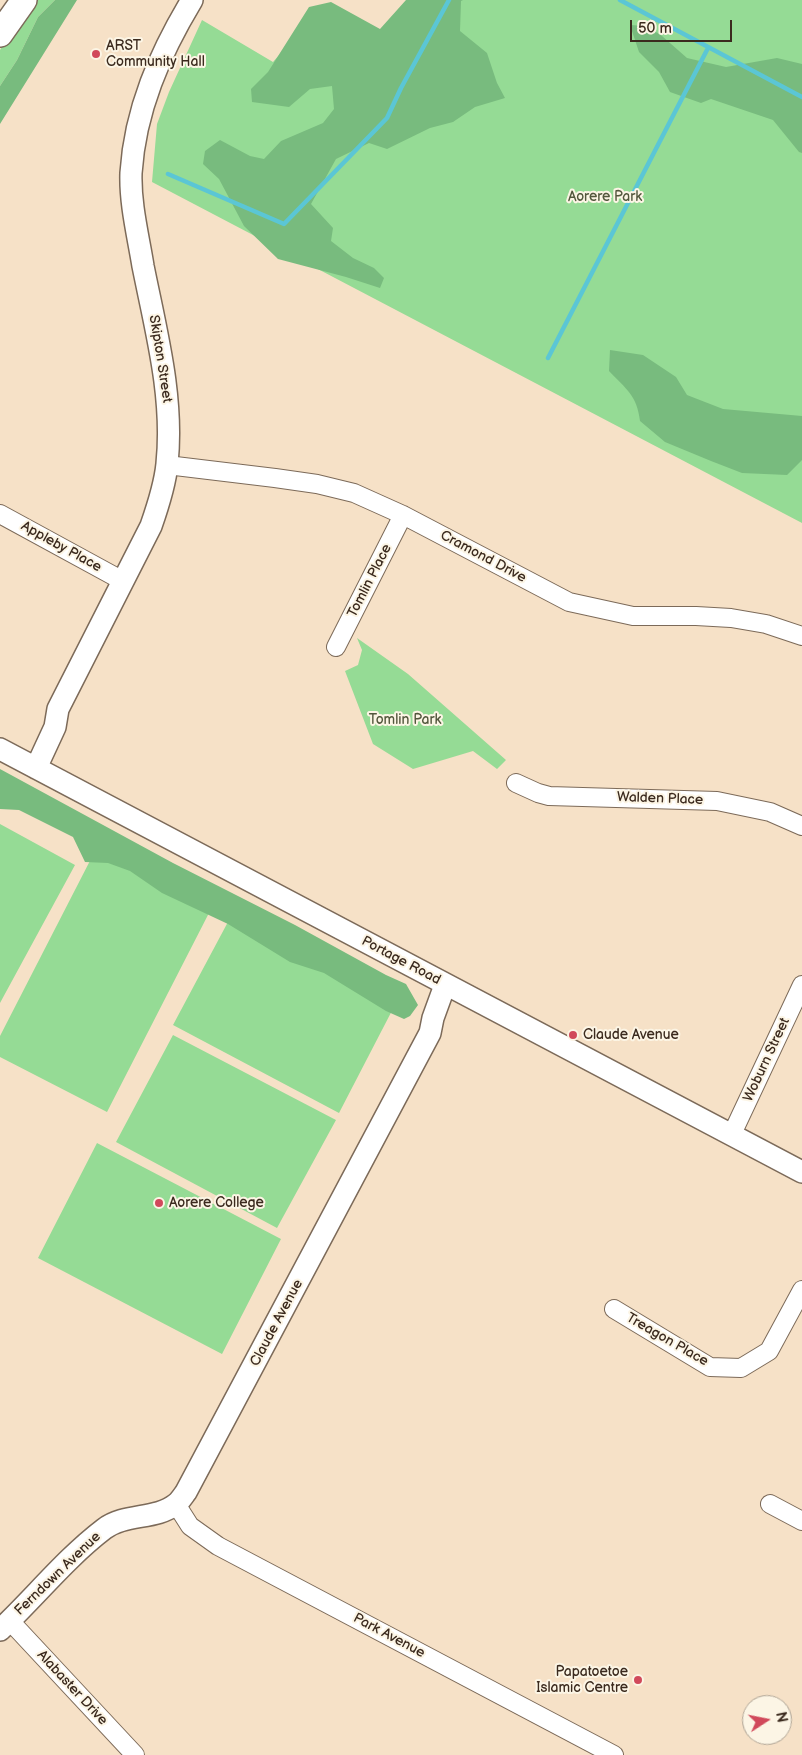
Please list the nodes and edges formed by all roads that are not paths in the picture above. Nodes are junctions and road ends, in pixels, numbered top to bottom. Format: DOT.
graph roads {
  1 [pos="24,0"];
  2 [pos="192,0"];
  3 [pos="0,34"];
  4 [pos="167,465"];
  5 [pos="0,514"];
  6 [pos="403,515"];
  7 [pos="123,581"];
  8 [pos="802,636"];
  9 [pos="336,647"];
  10 [pos="0,749"];
  11 [pos="30,764"];
  12 [pos="516,783"];
  13 [pos="802,826"];
  14 [pos="802,985"];
  15 [pos="452,989"];
  16 [pos="732,1134"];
  17 [pos="802,1172"];
  18 [pos="802,1290"];
  19 [pos="614,1308"];
  20 [pos="176,1504"];
  21 [pos="770,1504"];
  22 [pos="802,1521"];
  23 [pos="5,1625"];
  24 [pos="135,1755"];
  25 [pos="614,1755"];
  1 -- 3 [label="highway"];
  2 -- 4 [label="main road, Skipton Street"];
  4 -- 6 [label="street, Cramond Drive"];
  4 -- 7 [label="main road, Skipton Street"];
  5 -- 7 [label="street, Appleby Place"];
  6 -- 8 [label="street, Cramond Drive"];
  6 -- 9 [label="street, Tomlin Place"];
  7 -- 11 [label="main road, Skipton Street"];
  10 -- 11 [label="main road, Portage Road"];
  11 -- 15 [label="main road, Portage Road"];
  12 -- 13 [label="street, Walden Place"];
  14 -- 16 [label="street, Woburn Street"];
  15 -- 16 [label="main road, Portage Road"];
  15 -- 20 [label="main road, Claude Avenue"];
  16 -- 17 [label="main road, Portage Road"];
  18 -- 19 [label="street, Treagon Place"];
  20 -- 23 [label="main road, Ferndown Avenue"];
  20 -- 25 [label="street, Park Avenue"];
  21 -- 22 [label="street"];
  23 -- 24 [label="street, Alabaster Drive"];
}
